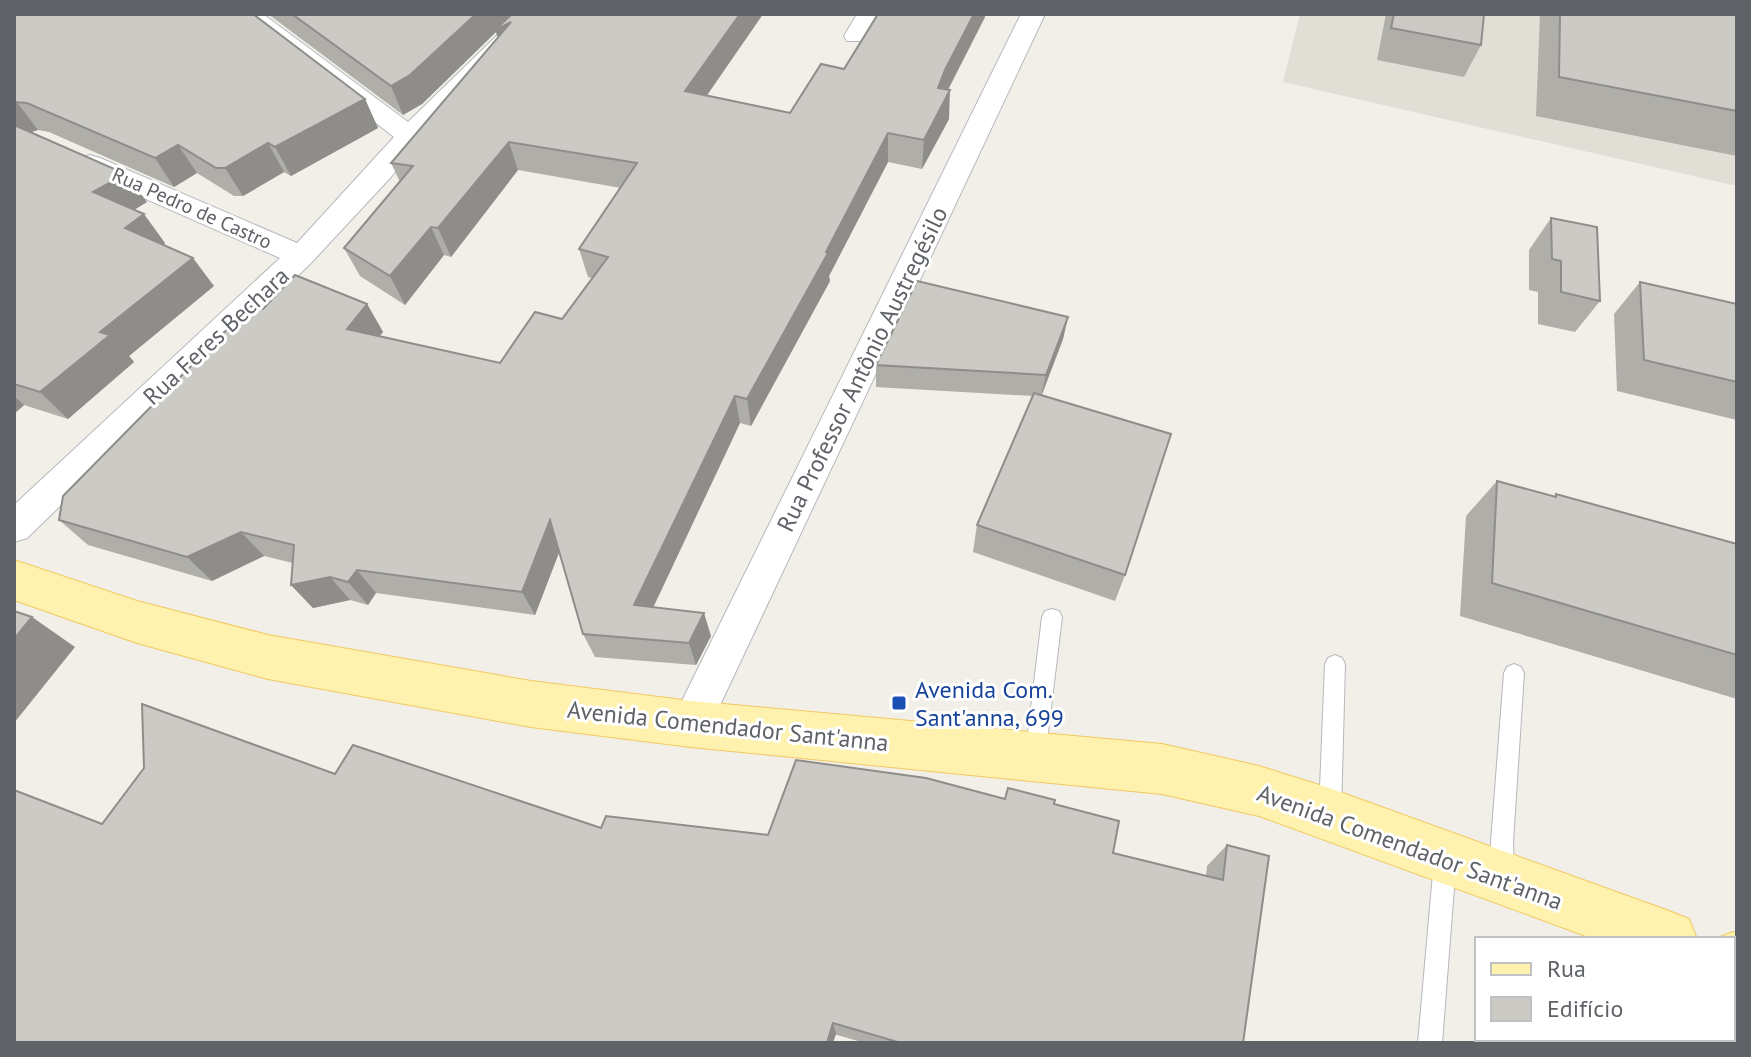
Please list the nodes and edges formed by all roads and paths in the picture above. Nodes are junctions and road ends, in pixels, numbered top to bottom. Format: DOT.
graph roads {
  1 [pos="248,14"];
  2 [pos="533,14"];
  3 [pos="869,14"];
  4 [pos="1030,14"];
  5 [pos="856,36"];
  6 [pos="409,136"];
  7 [pos="68,154"];
  8 [pos="301,256"];
  9 [pos="14,527"];
  10 [pos="14,580"];
  11 [pos="1052,617"];
  12 [pos="1335,664"];
  13 [pos="1514,673"];
  14 [pos="691,724"];
  15 [pos="1035,757"];
  16 [pos="1329,814"];
  17 [pos="1445,857"];
  18 [pos="1503,880"];
  19 [pos="1663,937"];
  20 [pos="1430,1043"];
  1 -- 6 [label="street"];
  2 -- 6 [label="street, Rua Feres Bechara"];
  3 -- 5 [label="street"];
  4 -- 14 [label="street, Rua Professor Antônio Austregésilo"];
  6 -- 8 [label="street, Rua Feres Bechara"];
  7 -- 8 [label="street, Rua Pedro de Castro"];
  8 -- 9 [label="street, Rua Feres Bechara"];
  10 -- 14 [label="main road, Avenida Comendador Sant'anna"];
  11 -- 15 [label="lane"];
  12 -- 16 [label="lane"];
  13 -- 18 [label="lane"];
  14 -- 15 [label="main road, Avenida Comendador Sant'anna"];
  15 -- 16 [label="main road, Avenida Comendador Sant'anna"];
  16 -- 17 [label="main road, Avenida Comendador Sant'anna"];
  17 -- 18 [label="main road, Avenida Comendador Sant'anna"];
  17 -- 20 [label="lane"];
  18 -- 19 [label="main road, Avenida Comendador Sant'anna"];
}
